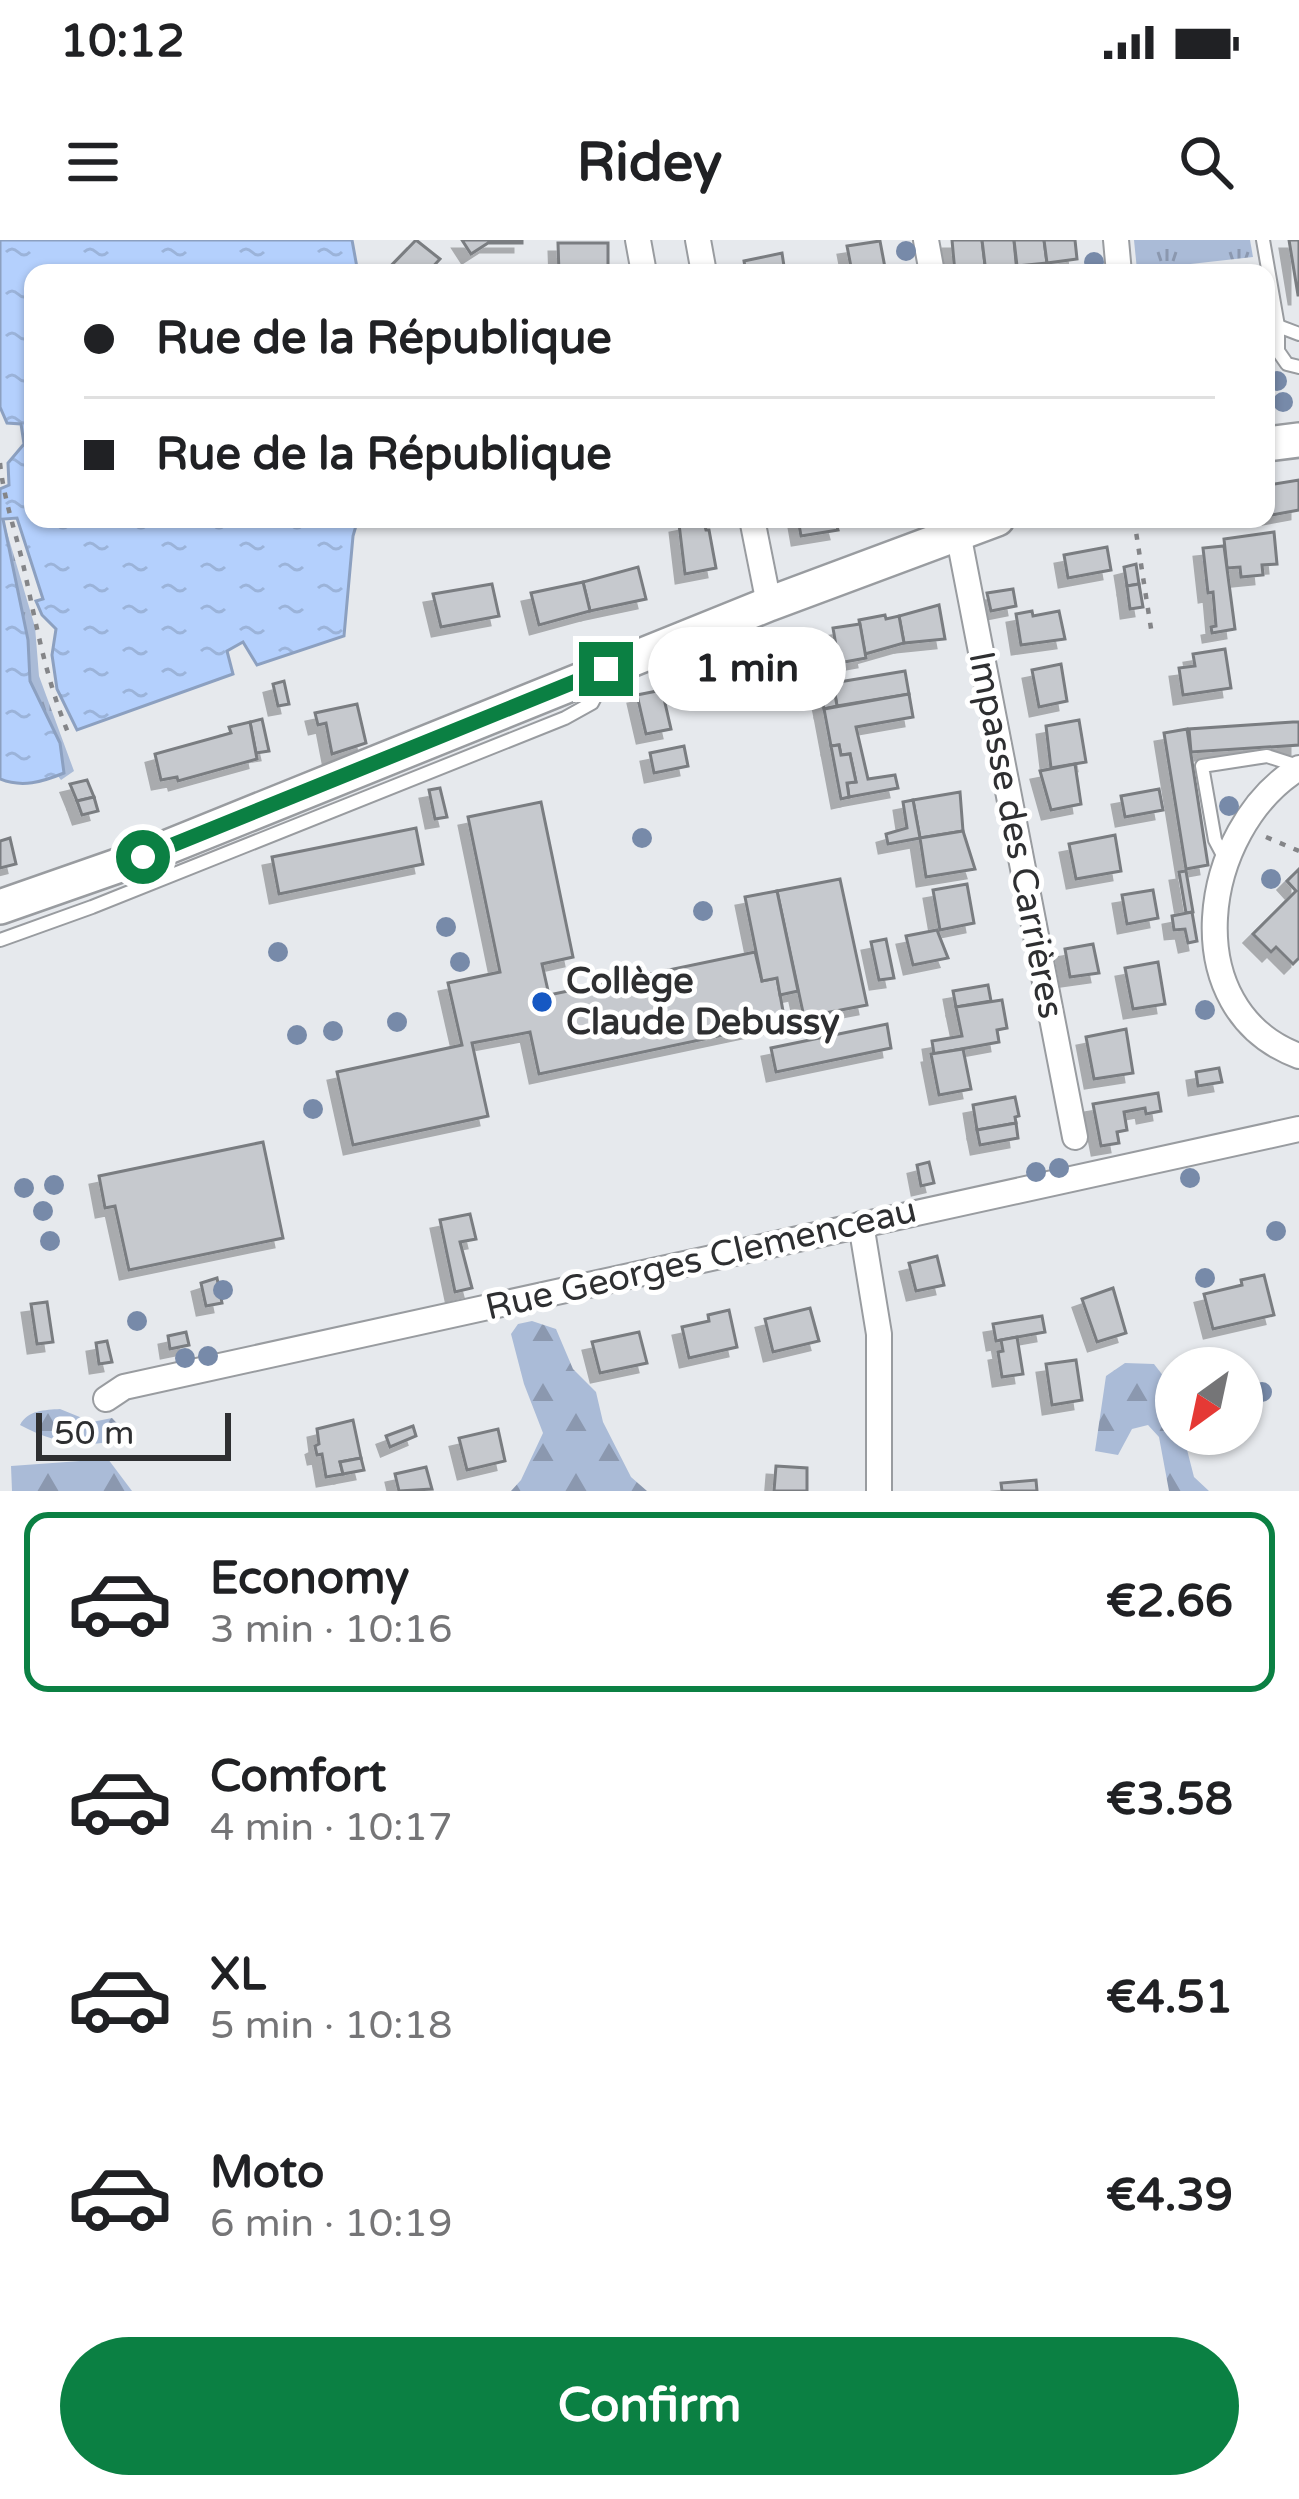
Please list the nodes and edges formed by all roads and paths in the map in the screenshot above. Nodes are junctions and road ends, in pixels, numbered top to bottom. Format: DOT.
graph roads {
  1 [pos="1275,309"];
  2 [pos="1278,326"];
  3 [pos="1299,334"];
  4 [pos="1299,367"];
  5 [pos="0,463"];
  6 [pos="2,488"];
  7 [pos="754,528"];
  8 [pos="968,528"];
  9 [pos="979,528"];
  10 [pos="1135,528"];
  11 [pos="769,604"];
  12 [pos="1152,635"];
  13 [pos="606,669"];
  14 [pos="69,735"];
  15 [pos="1299,767"];
  16 [pos="1245,822"];
  17 [pos="1299,851"];
  18 [pos="1226,861"];
  19 [pos="0,907"];
  20 [pos="0,940"];
  21 [pos="1299,1056"];
  22 [pos="1299,1129"];
  23 [pos="1075,1137"];
  24 [pos="861,1224"];
  25 [pos="106,1399"];
  26 [pos="879,1491"];
  1 -- 2 [label="lane"];
  2 -- 3 [label="lane"];
  2 -- 4 [label="lane"];
  5 -- 6 [label="path"];
  6 -- 14 [label="path"];
  7 -- 11 [label="street"];
  8 -- 11 [label="street"];
  9 -- 23 [label="street, Impasse des Carrières"];
  10 -- 12 [label="path"];
  11 -- 13 [label="street"];
  13 -- 19 [label="street"];
  13 -- 20 [label="lane"];
  15 -- 16 [label="street"];
  15 -- 18 [label="lane"];
  16 -- 17 [label="path"];
  16 -- 18 [label="street"];
  18 -- 21 [label="street"];
  22 -- 24 [label="street, Rue Georges Clemenceau"];
  24 -- 25 [label="street, Rue Georges Clemenceau"];
  24 -- 26 [label="street"];
}
